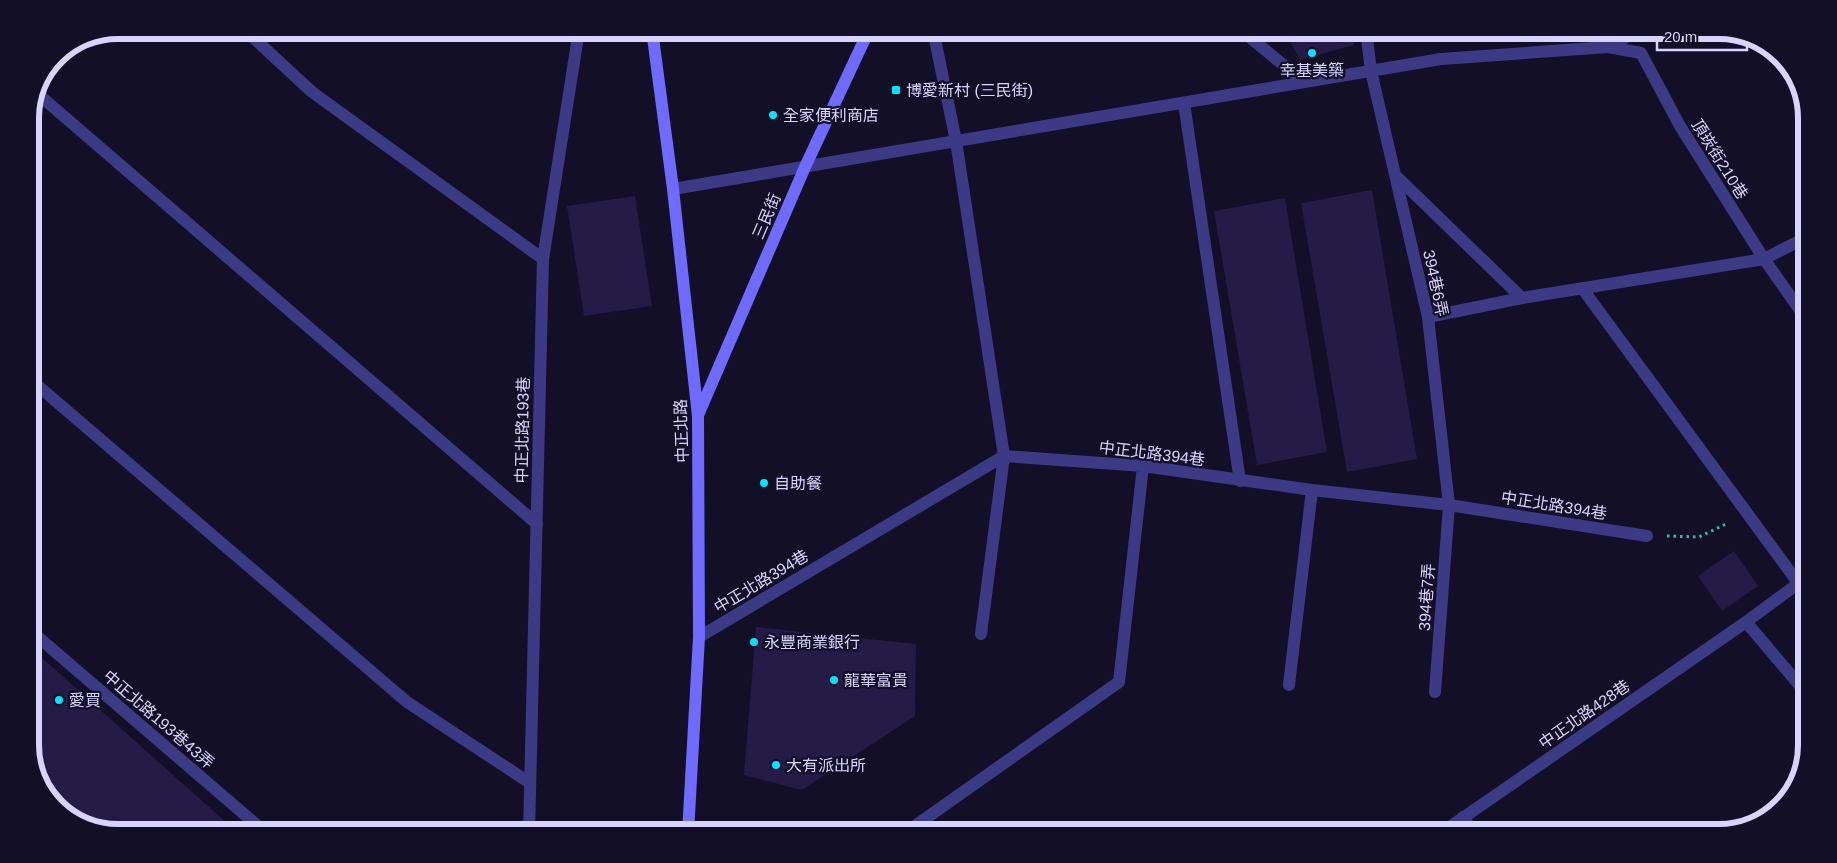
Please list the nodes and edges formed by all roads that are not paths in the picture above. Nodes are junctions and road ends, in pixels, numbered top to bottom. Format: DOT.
graph roads {
  1 [pos="255,39"];
  2 [pos="577,39"];
  3 [pos="653,39"];
  4 [pos="865,39"];
  5 [pos="935,39"];
  6 [pos="1252,39"];
  7 [pos="1367,39"];
  8 [pos="1607,39"];
  9 [pos="1622,39"];
  10 [pos="1608,46"];
  11 [pos="1371,71"];
  12 [pos="1304,82"];
  13 [pos="41,97"];
  14 [pos="1184,103"];
  15 [pos="956,141"];
  16 [pos="805,168"];
  17 [pos="1395,174"];
  18 [pos="673,189"];
  19 [pos="1798,242"];
  20 [pos="543,259"];
  21 [pos="1764,259"];
  22 [pos="1582,288"];
  23 [pos="1522,298"];
  24 [pos="1798,307"];
  25 [pos="1428,318"];
  26 [pos="39,387"];
  27 [pos="698,416"];
  28 [pos="1004,456"];
  29 [pos="1143,466"];
  30 [pos="1240,481"];
  31 [pos="1312,490"];
  32 [pos="1448,505"];
  33 [pos="536,524"];
  34 [pos="1647,536"];
  35 [pos="1798,574"];
  36 [pos="1798,584"];
  37 [pos="1746,622"];
  38 [pos="981,634"];
  39 [pos="699,637"];
  40 [pos="39,638"];
  41 [pos="1798,683"];
  42 [pos="1289,684"];
  43 [pos="1435,692"];
  44 [pos="530,783"];
  45 [pos="1463,817"];
  46 [pos="256,824"];
  47 [pos="528,824"];
  48 [pos="689,824"];
  49 [pos="918,824"];
  50 [pos="1453,824"];
  51 [pos="1468,824"];
  1 -- 20 [label="street"];
  2 -- 20 [label="street, 中正北路193巷"];
  3 -- 18 [label="main road, 中正北路"];
  4 -- 16 [label="main road, 三民街"];
  5 -- 15 [label="street"];
  6 -- 12 [label="street"];
  7 -- 11 [label="street, 394巷6弄"];
  8 -- 10 [label="street"];
  9 -- 10 [label="street"];
  10 -- 11 [label="street"];
  10 -- 21 [label="street, 頂崁街210巷"];
  11 -- 12 [label="street"];
  11 -- 17 [label="street, 394巷6弄"];
  12 -- 14 [label="street"];
  13 -- 33 [label="street"];
  14 -- 15 [label="street"];
  14 -- 30 [label="street"];
  15 -- 16 [label="street"];
  15 -- 28 [label="street"];
  16 -- 18 [label="street"];
  16 -- 27 [label="main road, 三民街"];
  17 -- 23 [label="street"];
  17 -- 25 [label="street, 394巷6弄"];
  18 -- 27 [label="main road, 中正北路"];
  19 -- 21 [label="street"];
  20 -- 33 [label="street, 中正北路193巷"];
  21 -- 22 [label="street"];
  21 -- 24 [label="street, 頂崁街210巷"];
  22 -- 23 [label="street"];
  22 -- 35 [label="street"];
  23 -- 25 [label="street"];
  25 -- 32 [label="street, 394巷6弄"];
  26 -- 44 [label="street"];
  27 -- 39 [label="main road, 中正北路"];
  28 -- 29 [label="street, 中正北路394巷"];
  28 -- 38 [label="street"];
  28 -- 39 [label="street, 中正北路394巷"];
  29 -- 30 [label="street, 中正北路394巷"];
  29 -- 49 [label="street"];
  30 -- 31 [label="street, 中正北路394巷"];
  31 -- 32 [label="street, 中正北路394巷"];
  31 -- 42 [label="street"];
  32 -- 34 [label="street, 中正北路394巷"];
  32 -- 43 [label="street, 394巷7弄"];
  33 -- 44 [label="street, 中正北路193巷"];
  36 -- 37 [label="street, 中正北路428巷"];
  37 -- 41 [label="street"];
  37 -- 45 [label="street, 中正北路428巷"];
  39 -- 48 [label="main road, 中正北路"];
  40 -- 46 [label="street, 中正北路193巷43弄"];
  44 -- 47 [label="street, 中正北路193巷"];
  45 -- 50 [label="street, 中正北路428巷"];
  45 -- 51 [label="street"];
}
